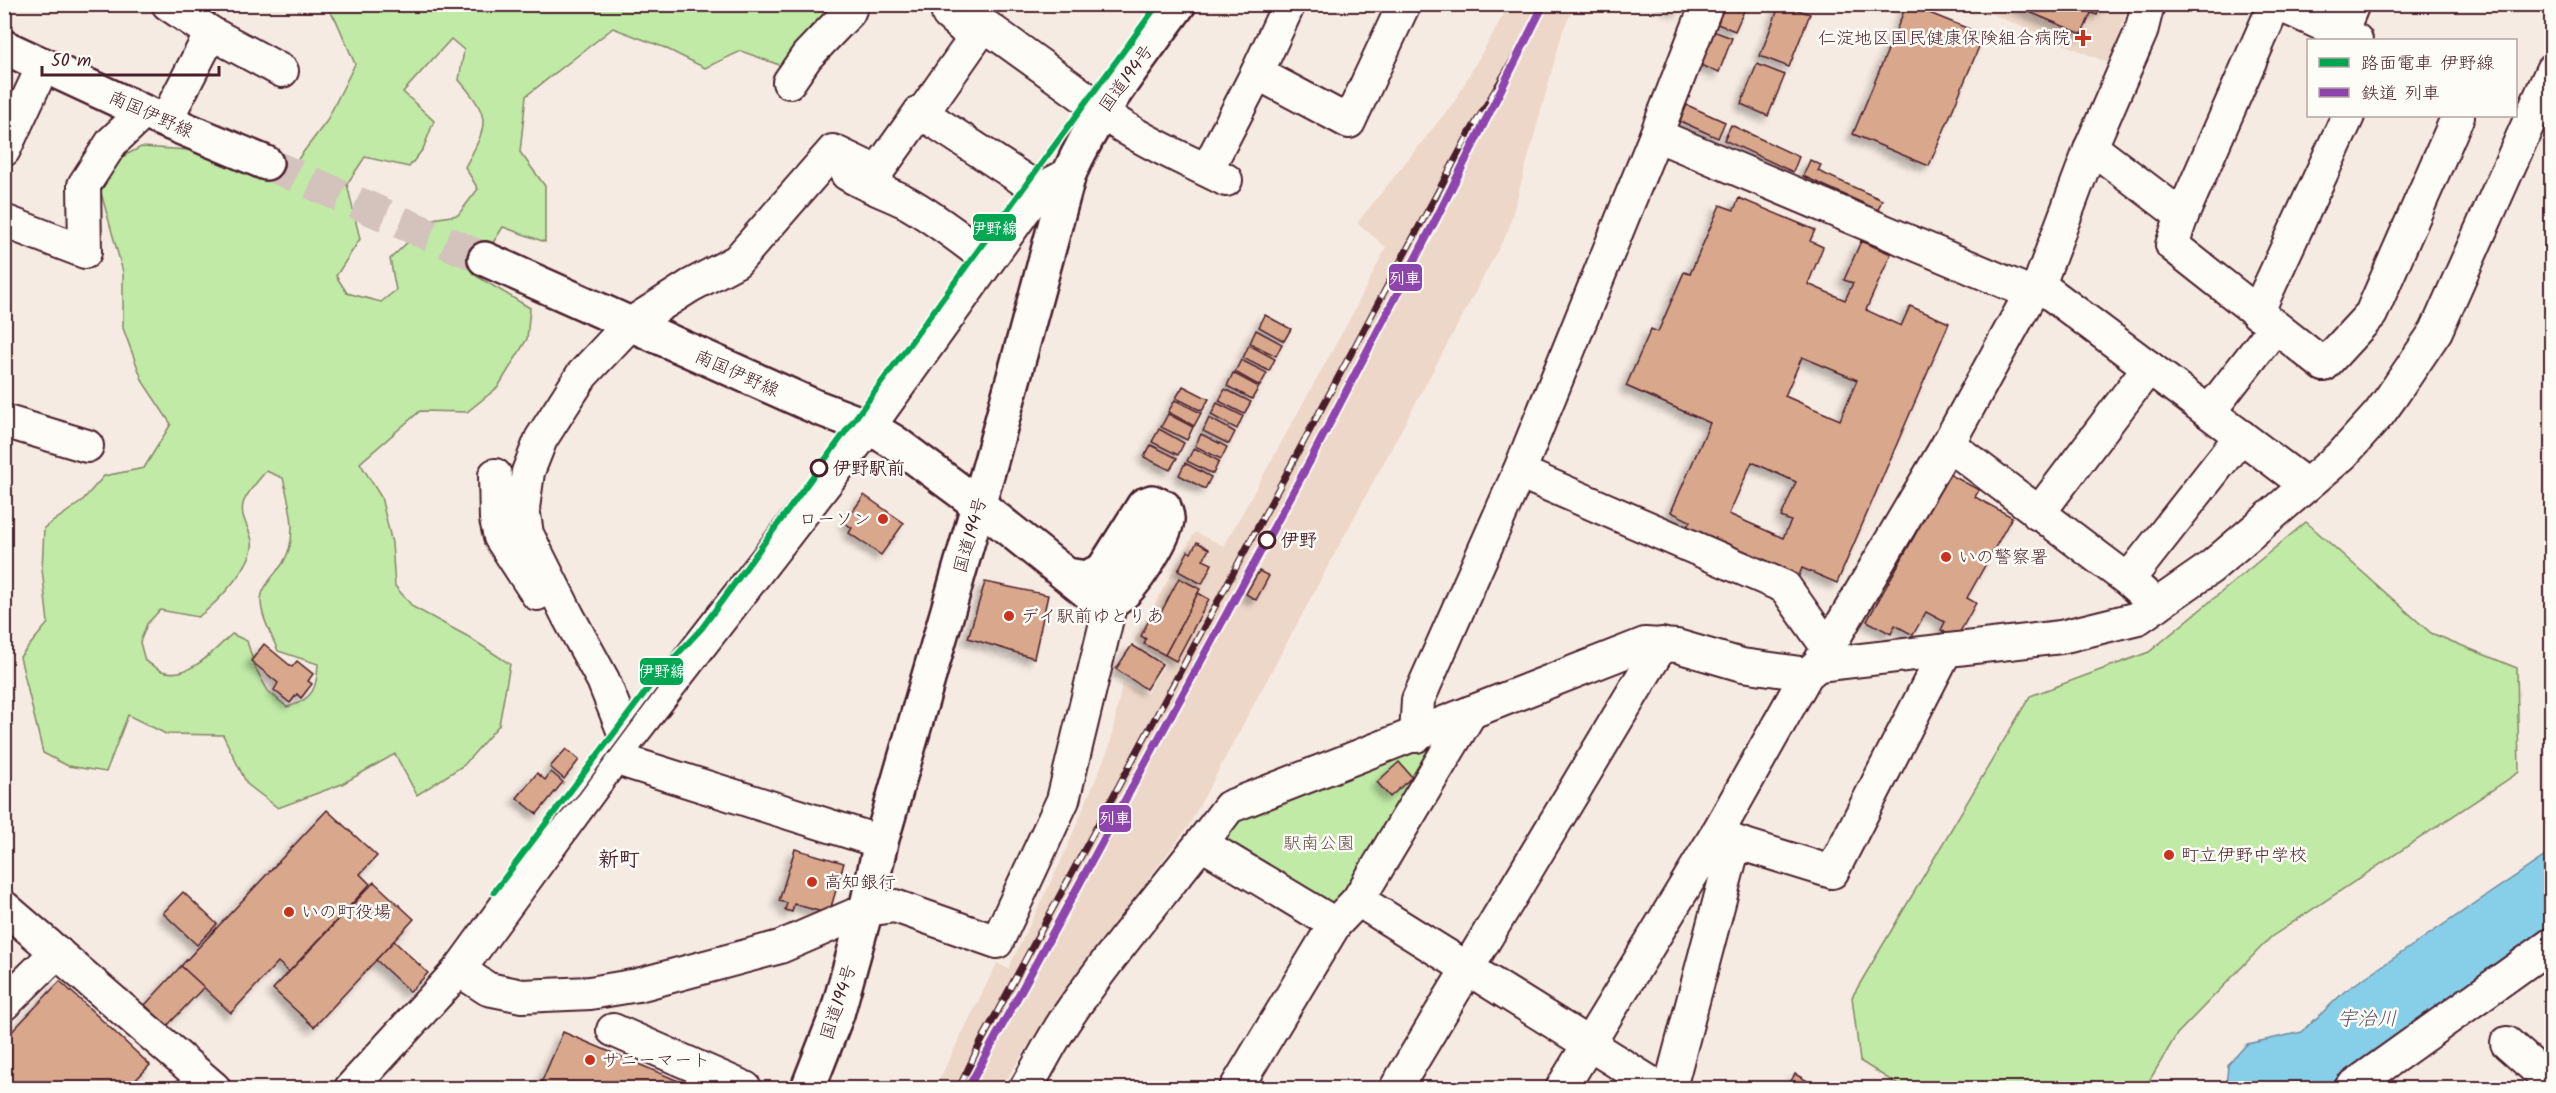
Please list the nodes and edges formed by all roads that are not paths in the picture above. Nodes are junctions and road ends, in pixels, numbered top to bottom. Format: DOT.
graph roads {
  1 [pos="168,4"];
  2 [pos="852,4"];
  3 [pos="937,4"];
  4 [pos="955,4"];
  5 [pos="1179,4"];
  6 [pos="1288,4"];
  7 [pos="1404,4"];
  8 [pos="1707,4"];
  9 [pos="2148,4"];
  10 [pos="2276,4"];
  11 [pos="2353,4"];
  12 [pos="211,33"];
  13 [pos="2348,37"];
  14 [pos="4,47"];
  15 [pos="44,64"];
  16 [pos="2552,70"];
  17 [pos="282,71"];
  18 [pos="1257,74"];
  19 [pos="789,82"];
  20 [pos="921,112"];
  21 [pos="1100,113"];
  22 [pos="155,116"];
  23 [pos="2348,117"];
  24 [pos="2458,117"];
  25 [pos="2523,117"];
  26 [pos="1656,135"];
  27 [pos="2091,147"];
  28 [pos="4,150"];
  29 [pos="827,158"];
  30 [pos="266,163"];
  31 [pos="1069,174"];
  32 [pos="1039,190"];
  33 [pos="2182,216"];
  34 [pos="4,221"];
  35 [pos="485,259"];
  36 [pos="988,259"];
  37 [pos="2035,289"];
  38 [pos="2266,320"];
  39 [pos="629,325"];
  40 [pos="2149,367"];
  41 [pos="2209,412"];
  42 [pos="4,421"];
  43 [pos="868,427"];
  44 [pos="2241,436"];
  45 [pos="1948,444"];
  46 [pos="87,446"];
  47 [pos="1519,472"];
  48 [pos="495,475"];
  49 [pos="2306,485"];
  50 [pos="979,505"];
  51 [pos="2038,514"];
  52 [pos="1067,575"];
  53 [pos="2128,580"];
  54 [pos="1111,602"];
  55 [pos="2157,605"];
  56 [pos="1662,644"];
  57 [pos="1946,650"];
  58 [pos="1818,662"];
  59 [pos="603,680"];
  60 [pos="1472,712"];
  61 [pos="1416,735"];
  62 [pos="621,749"];
  63 [pos="1726,837"];
  64 [pos="881,842"];
  65 [pos="1202,844"];
  66 [pos="1358,900"];
  67 [pos="4,907"];
  68 [pos="866,910"];
  69 [pos="1335,924"];
  70 [pos="2552,944"];
  71 [pos="57,951"];
  72 [pos="459,970"];
  73 [pos="1469,970"];
  74 [pos="4,1004"];
  75 [pos="613,1030"];
  76 [pos="2506,1042"];
  77 [pos="1590,1044"];
  78 [pos="2552,1083"];
  79 [pos="1032,1086"];
  80 [pos="214,1089"];
  81 [pos="351,1089"];
  82 [pos="746,1089"];
  83 [pos="808,1089"];
  84 [pos="1236,1089"];
  85 [pos="1396,1089"];
  86 [pos="1562,1089"];
  87 [pos="1659,1089"];
  88 [pos="1670,1089"];
  89 [pos="2351,1089"];
  1 -- 12 [label="street"];
  2 -- 19 [label="street"];
  3 -- 20 [label="street"];
  4 -- 21 [label="street"];
  5 -- 21 [label="main road, 国道194号"];
  6 -- 18 [label="street"];
  7 -- 18 [label="street"];
  8 -- 26 [label="street"];
  9 -- 27 [label="street"];
  10 -- 13 [label="street"];
  10 -- 33 [label="street"];
  11 -- 13 [label="street"];
  12 -- 17 [label="street"];
  12 -- 22 [label="street"];
  14 -- 15 [label="main road, 南国伊野線"];
  15 -- 22 [label="main road, 南国伊野線"];
  15 -- 28 [label="street"];
  16 -- 25 [label="street"];
  18 -- 21 [label="street"];
  20 -- 29 [label="street"];
  20 -- 32 [label="street"];
  21 -- 31 [label="main road, 国道194号"];
  22 -- 30 [label="main road, 南国伊野線"];
  22 -- 34 [label="street"];
  23 -- 38 [label="street"];
  24 -- 38 [label="street"];
  25 -- 49 [label="street"];
  26 -- 37 [label="street"];
  26 -- 47 [label="street"];
  27 -- 33 [label="street"];
  27 -- 37 [label="street"];
  29 -- 36 [label="street"];
  29 -- 39 [label="street"];
  31 -- 32 [label="street"];
  31 -- 50 [label="main road, 国道194号"];
  32 -- 36 [label="street"];
  33 -- 38 [label="street"];
  35 -- 39 [label="main road, 南国伊野線"];
  36 -- 43 [label="street"];
  37 -- 40 [label="street"];
  37 -- 45 [label="street"];
  38 -- 41 [label="street"];
  39 -- 43 [label="main road, 南国伊野線"];
  39 -- 59 [label="street"];
  40 -- 41 [label="street"];
  40 -- 51 [label="street"];
  41 -- 44 [label="street"];
  42 -- 46 [label="street"];
  43 -- 50 [label="main road, 南国伊野線"];
  43 -- 62 [label="street"];
  44 -- 49 [label="street"];
  44 -- 53 [label="street"];
  45 -- 51 [label="street"];
  45 -- 58 [label="street"];
  47 -- 58 [label="street"];
  47 -- 61 [label="street"];
  48 -- 59 [label="street"];
  49 -- 55 [label="street"];
  50 -- 52 [label="main road, 南国伊野線"];
  50 -- 64 [label="main road, 国道194号"];
  51 -- 53 [label="street"];
  52 -- 54 [label="main road, 南国伊野線"];
  52 -- 54 [label="main road"];
  53 -- 55 [label="street"];
  54 -- 68 [label="street"];
  55 -- 57 [label="street"];
  56 -- 58 [label="street"];
  56 -- 60 [label="street"];
  56 -- 73 [label="street"];
  57 -- 58 [label="street"];
  57 -- 63 [label="street"];
  58 -- 63 [label="street"];
  59 -- 62 [label="street"];
  60 -- 61 [label="street"];
  60 -- 66 [label="street"];
  61 -- 65 [label="street"];
  62 -- 64 [label="street"];
  62 -- 72 [label="street"];
  63 -- 77 [label="street"];
  63 -- 88 [label="street"];
  64 -- 68 [label="main road, 国道194号"];
  65 -- 69 [label="street"];
  65 -- 79 [label="street"];
  66 -- 69 [label="street"];
  66 -- 73 [label="street"];
  67 -- 71 [label="street"];
  68 -- 72 [label="street"];
  68 -- 83 [label="main road, 国道194号"];
  69 -- 84 [label="street"];
  70 -- 89 [label="street"];
  71 -- 74 [label="street"];
  71 -- 80 [label="street"];
  72 -- 81 [label="street"];
  73 -- 77 [label="street"];
  73 -- 85 [label="street"];
  75 -- 82 [label="street"];
  76 -- 78 [label="street"];
  77 -- 86 [label="street"];
  77 -- 87 [label="street"];
}
